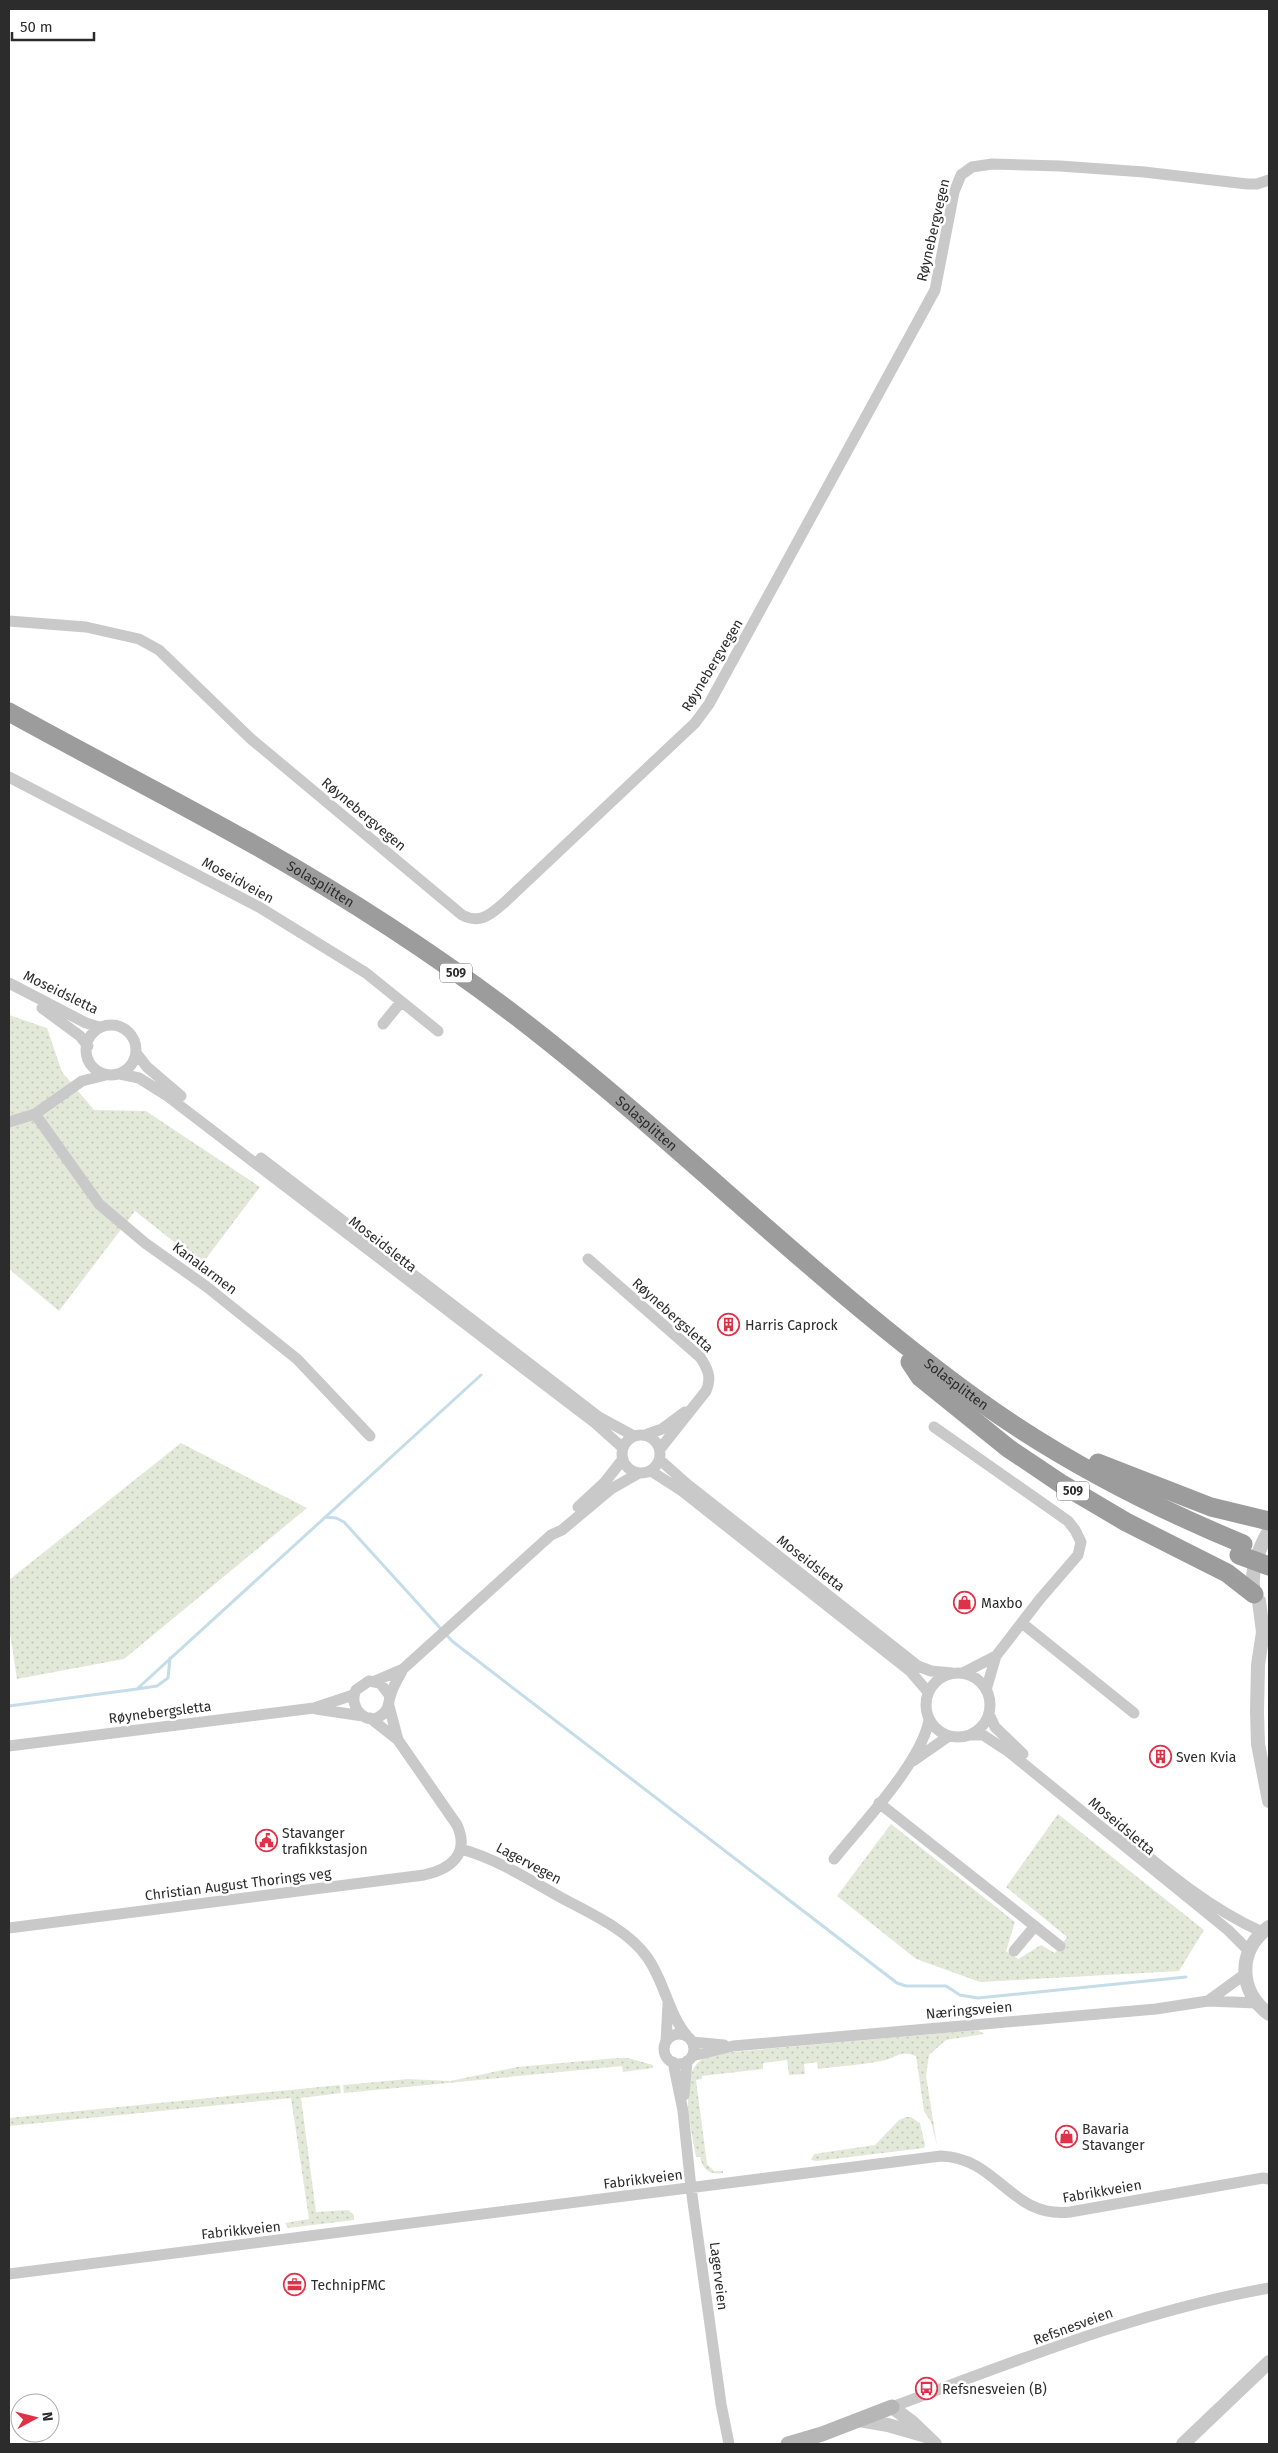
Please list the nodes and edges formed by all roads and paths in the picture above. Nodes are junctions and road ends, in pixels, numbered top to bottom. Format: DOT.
graph roads {
  1 [pos="1269,180"];
  2 [pos="9,621"];
  3 [pos="9,712"];
  4 [pos="9,726"];
  5 [pos="9,777"];
  6 [pos="9,983"];
  7 [pos="9,992"];
  8 [pos="401,1002"];
  9 [pos="383,1024"];
  10 [pos="99,1027"];
  11 [pos="438,1031"];
  12 [pos="87,1052"];
  13 [pos="137,1054"];
  14 [pos="120,1074"];
  15 [pos="106,1075"];
  16 [pos="72,1088"];
  17 [pos="34,1114"];
  18 [pos="9,1122"];
  19 [pos="588,1259"];
  20 [pos="910,1362"];
  21 [pos="980,1401"];
  22 [pos="697,1404"];
  23 [pos="934,1428"];
  24 [pos="639,1435"];
  25 [pos="370,1436"];
  26 [pos="623,1454"];
  27 [pos="660,1455"];
  28 [pos="651,1471"];
  29 [pos="639,1473"];
  30 [pos="1269,1521"];
  31 [pos="1269,1531"];
  32 [pos="551,1536"];
  33 [pos="1241,1549"];
  34 [pos="1269,1554"];
  35 [pos="1192,1557"];
  36 [pos="1269,1566"];
  37 [pos="1261,1601"];
  38 [pos="1022,1623"];
  39 [pos="1260,1650"];
  40 [pos="996,1656"];
  41 [pos="403,1669"];
  42 [pos="958,1673"];
  43 [pos="375,1681"];
  44 [pos="986,1690"];
  45 [pos="928,1692"];
  46 [pos="353,1695"];
  47 [pos="389,1701"];
  48 [pos="314,1708"];
  49 [pos="1134,1713"];
  50 [pos="989,1714"];
  51 [pos="366,1717"];
  52 [pos="929,1720"];
  53 [pos="970,1734"];
  54 [pos="948,1736"];
  55 [pos="398,1740"];
  56 [pos="9,1746"];
  57 [pos="912,1762"];
  58 [pos="1269,1802"];
  59 [pos="879,1803"];
  60 [pos="461,1849"];
  61 [pos="834,1859"];
  62 [pos="1035,1926"];
  63 [pos="9,1928"];
  64 [pos="1266,1930"];
  65 [pos="1060,1946"];
  66 [pos="1014,1951"];
  67 [pos="1248,1951"];
  68 [pos="1245,1974"];
  69 [pos="668,1997"];
  70 [pos="1208,2001"];
  71 [pos="1256,2003"];
  72 [pos="1269,2014"];
  73 [pos="690,2039"];
  74 [pos="666,2042"];
  75 [pos="733,2046"];
  76 [pos="690,2059"];
  77 [pos="673,2062"];
  78 [pos="683,2111"];
  79 [pos="1267,2177"];
  80 [pos="691,2188"];
  81 [pos="9,2274"];
  82 [pos="1269,2288"];
  83 [pos="1269,2362"];
  84 [pos="892,2408"];
  85 [pos="859,2420"];
  86 [pos="930,2440"];
  87 [pos="729,2444"];
  88 [pos="788,2444"];
  89 [pos="1183,2444"];
  1 -- 2 [label="street, Røynebergvegen"];
  3 -- 21 [label="highway, Solasplitten / 509"];
  4 -- 20 [label="highway, Solasplitten / 509"];
  5 -- 8 [label="street, Moseidveien"];
  6 -- 10 [label="street, Moseidsletta"];
  7 -- 12 [label="street, Moseidsletta"];
  8 -- 9 [label="street"];
  8 -- 11 [label="street, Moseidveien"];
  10 -- 12 [label="street"];
  10 -- 13 [label="street"];
  12 -- 15 [label="street"];
  12 -- 16 [label="street"];
  13 -- 14 [label="street"];
  13 -- 24 [label="street, Moseidsletta"];
  14 -- 15 [label="street"];
  14 -- 26 [label="street, Moseidsletta"];
  15 -- 16 [label="street"];
  16 -- 17 [label="street"];
  17 -- 18 [label="street"];
  17 -- 25 [label="street, Kanalarmen"];
  19 -- 22 [label="street, Røynebergsletta"];
  20 -- 33 [label="highway, Solasplitten / 509"];
  20 -- 35 [label="highway, 509"];
  21 -- 30 [label="highway, 509"];
  21 -- 33 [label="highway, Solasplitten / 509"];
  22 -- 24 [label="street, Røynebergsletta"];
  22 -- 27 [label="street, Røynebergsletta"];
  23 -- 38 [label="street"];
  24 -- 26 [label="street"];
  24 -- 27 [label="street"];
  26 -- 29 [label="street"];
  26 -- 32 [label="street"];
  27 -- 28 [label="street"];
  27 -- 42 [label="street, Moseidsletta"];
  28 -- 29 [label="street"];
  28 -- 45 [label="street, Moseidsletta"];
  29 -- 32 [label="street"];
  31 -- 37 [label="street"];
  32 -- 41 [label="street"];
  33 -- 34 [label="highway, Solasplitten / 509"];
  33 -- 36 [label="highway, Solasplitten / 509, bridge"];
  35 -- 37 [label="highway, 509"];
  35 -- 39 [label="street"];
  37 -- 39 [label="street"];
  38 -- 40 [label="street"];
  38 -- 49 [label="street"];
  39 -- 58 [label="street"];
  40 -- 42 [label="street"];
  40 -- 44 [label="street"];
  41 -- 43 [label="street"];
  41 -- 47 [label="street"];
  42 -- 44 [label="street"];
  42 -- 45 [label="street"];
  43 -- 46 [label="street"];
  43 -- 47 [label="street"];
  44 -- 50 [label="street"];
  45 -- 52 [label="street"];
  46 -- 48 [label="street, Røynebergsletta"];
  46 -- 51 [label="street"];
  47 -- 51 [label="street"];
  47 -- 55 [label="street"];
  48 -- 51 [label="street, Røynebergsletta"];
  48 -- 56 [label="street, Røynebergsletta"];
  50 -- 53 [label="street"];
  50 -- 64 [label="street, Moseidsletta"];
  51 -- 55 [label="street"];
  52 -- 54 [label="street"];
  52 -- 57 [label="street"];
  53 -- 54 [label="street"];
  53 -- 67 [label="street, Moseidsletta"];
  54 -- 57 [label="street"];
  55 -- 60 [label="street"];
  57 -- 59 [label="street"];
  59 -- 61 [label="street"];
  59 -- 62 [label="street"];
  60 -- 63 [label="street, Christian August Thorings veg"];
  60 -- 69 [label="street, Lagervegen"];
  62 -- 65 [label="street"];
  62 -- 66 [label="street"];
  64 -- 67 [label="street"];
  67 -- 68 [label="street"];
  68 -- 70 [label="street, Næringsveien"];
  68 -- 71 [label="street"];
  69 -- 73 [label="street, Lagervegen"];
  69 -- 74 [label="street, Lagervegen"];
  70 -- 71 [label="street, Næringsveien"];
  70 -- 75 [label="street, Næringsveien"];
  71 -- 72 [label="street"];
  73 -- 74 [label="street"];
  73 -- 75 [label="street, Næringsveien"];
  73 -- 76 [label="street"];
  74 -- 77 [label="street"];
  75 -- 76 [label="street, Næringsveien"];
  76 -- 77 [label="street"];
  76 -- 78 [label="street, Lagerveien"];
  77 -- 78 [label="street, Lagerveien"];
  78 -- 80 [label="street, Lagerveien"];
  79 -- 80 [label="street, Fabrikkveien"];
  80 -- 81 [label="street, Fabrikkveien"];
  80 -- 87 [label="street, Lagerveien"];
  82 -- 84 [label="street, Refsnesveien"];
  83 -- 89 [label="street"];
  84 -- 85 [label="main road"];
  84 -- 86 [label="street"];
  85 -- 86 [label="street"];
  85 -- 88 [label="main road"];
}
